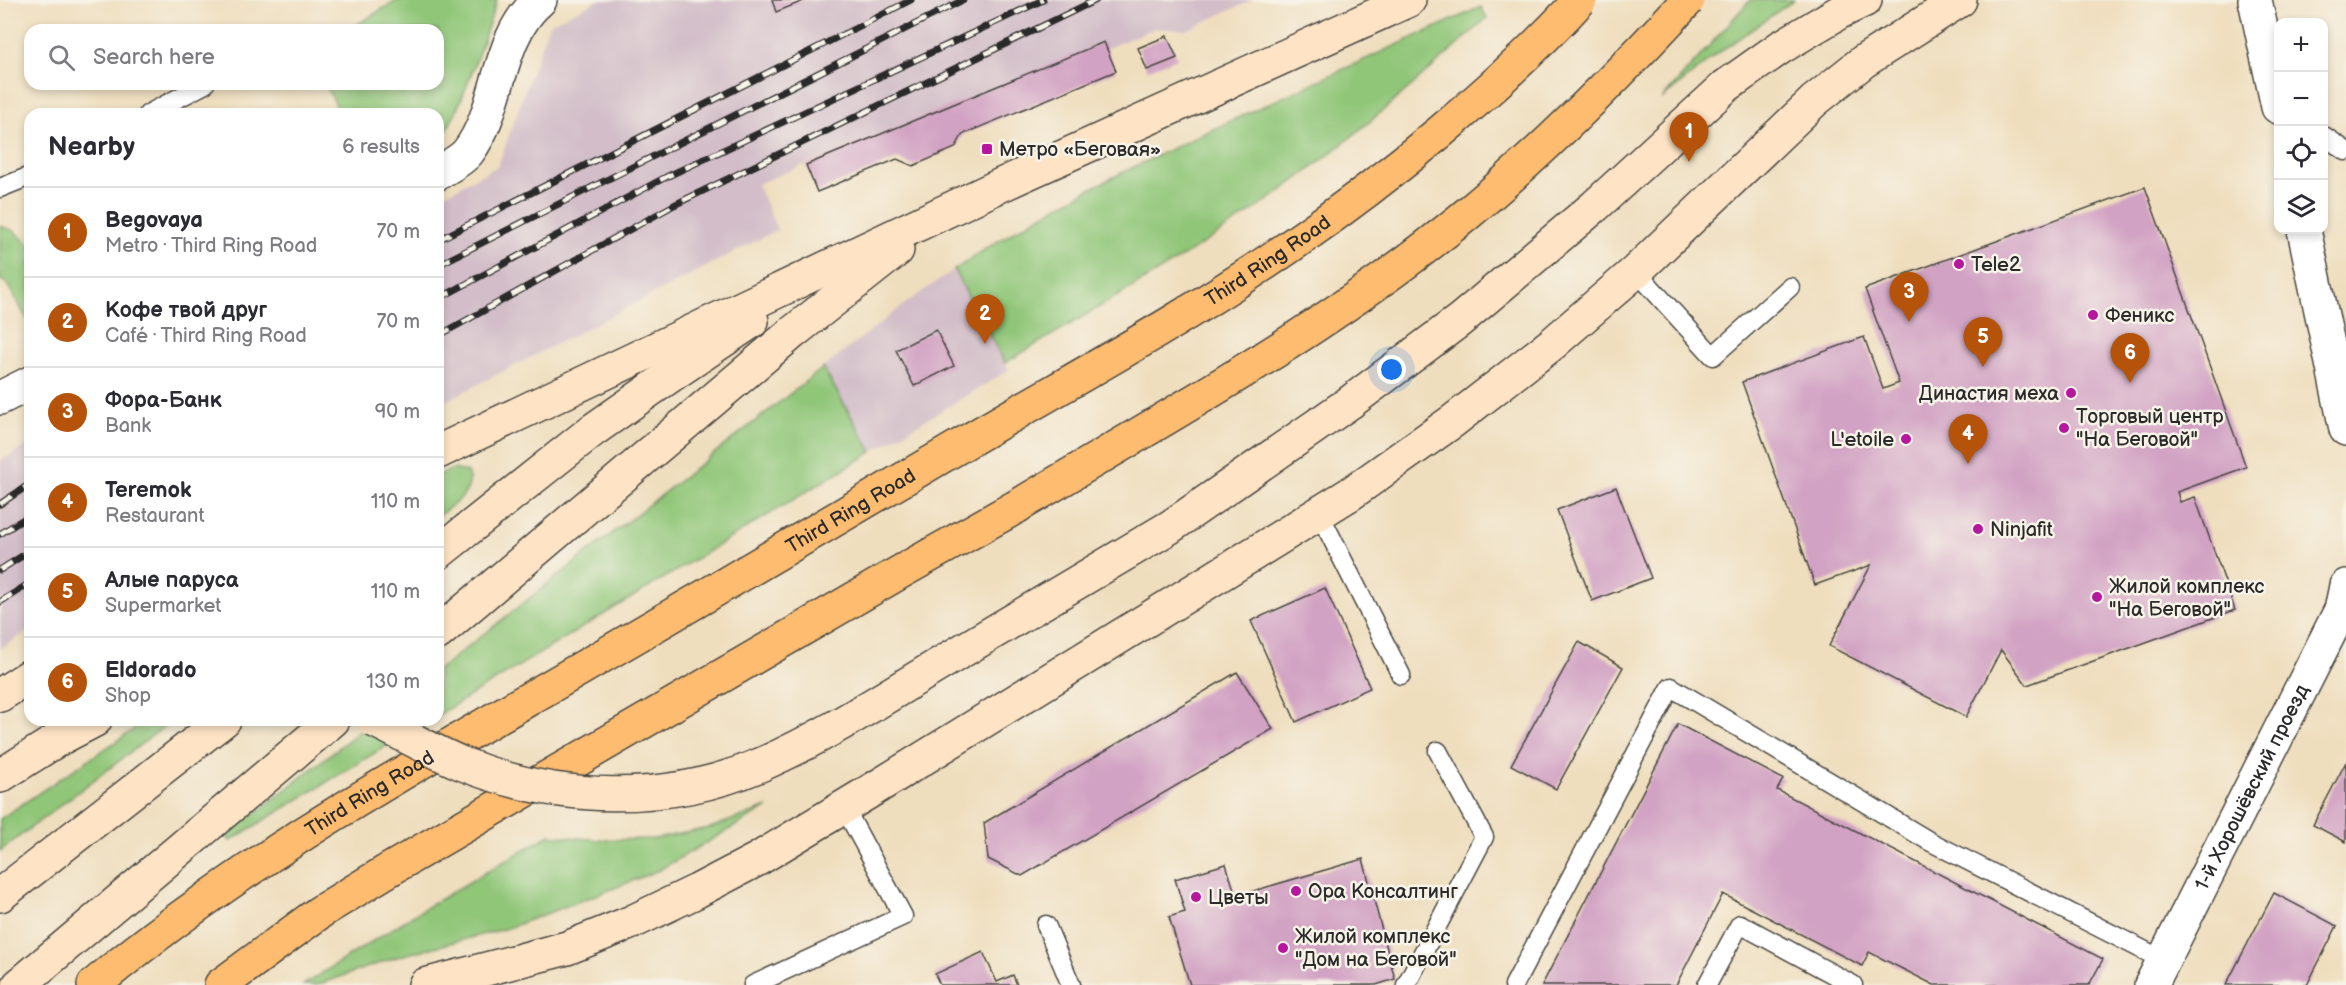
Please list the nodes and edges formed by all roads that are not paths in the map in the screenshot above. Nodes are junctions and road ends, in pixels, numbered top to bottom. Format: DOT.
graph roads {
  1 [pos="540,0"];
  2 [pos="1409,0"];
  3 [pos="1580,0"];
  4 [pos="1688,0"];
  5 [pos="1865,0"];
  6 [pos="1960,0"];
  7 [pos="2255,0"];
  8 [pos="2274,88"];
  9 [pos="194,90"];
  10 [pos="159,108"];
  11 [pos="2328,139"];
  12 [pos="2346,151"];
  13 [pos="444,169"];
  14 [pos="24,178"];
  15 [pos="1001,185"];
  16 [pos="0,188"];
  17 [pos="2305,234"];
  18 [pos="895,236"];
  19 [pos="1636,271"];
  20 [pos="1790,287"];
  21 [pos="24,386"];
  22 [pos="0,398"];
  23 [pos="2346,429"];
  24 [pos="444,449"];
  25 [pos="1319,513"];
  26 [pos="444,548"];
  27 [pos="2346,586"];
  28 [pos="444,628"];
  29 [pos="1401,675"];
  30 [pos="24,680"];
  31 [pos="0,695"];
  32 [pos="84,726"];
  33 [pos="216,726"];
  34 [pos="326,726"];
  35 [pos="385,726"];
  36 [pos="1438,751"];
  37 [pos="0,776"];
  38 [pos="844,807"];
  39 [pos="0,895"];
  40 [pos="1046,925"];
  41 [pos="2157,972"];
  42 [pos="19,985"];
  43 [pos="94,985"];
  44 [pos="221,985"];
  45 [pos="425,985"];
  46 [pos="753,985"];
  47 [pos="1071,985"];
  48 [pos="1406,985"];
  49 [pos="1514,985"];
  50 [pos="1707,985"];
  51 [pos="1853,985"];
  1 -- 13 [label="street"];
  2 -- 15 [label="main road"];
  3 -- 43 [label="main road, Third Ring Road, bridge"];
  4 -- 44 [label="main road, bridge"];
  5 -- 35 [label="main road, bridge"];
  6 -- 19 [label="main road"];
  7 -- 8 [label="street"];
  9 -- 10 [label="lane"];
  11 -- 12 [label="lane"];
  14 -- 16 [label="lane"];
  15 -- 18 [label="main road"];
  15 -- 28 [label="main road"];
  17 -- 23 [label="street"];
  18 -- 24 [label="main road"];
  18 -- 26 [label="main road"];
  19 -- 20 [label="lane"];
  19 -- 25 [label="main road"];
  21 -- 22 [label="street"];
  25 -- 29 [label="lane"];
  25 -- 38 [label="main road"];
  27 -- 41 [label="street, 1-й Хорошёвский проезд"];
  30 -- 31 [label="main road"];
  32 -- 37 [label="main road"];
  33 -- 39 [label="main road"];
  34 -- 42 [label="main road"];
  36 -- 48 [label="lane"];
  38 -- 45 [label="main road"];
  38 -- 46 [label="lane"];
  40 -- 47 [label="lane"];
  41 -- 49 [label="lane"];
  50 -- 51 [label="lane"];
}
